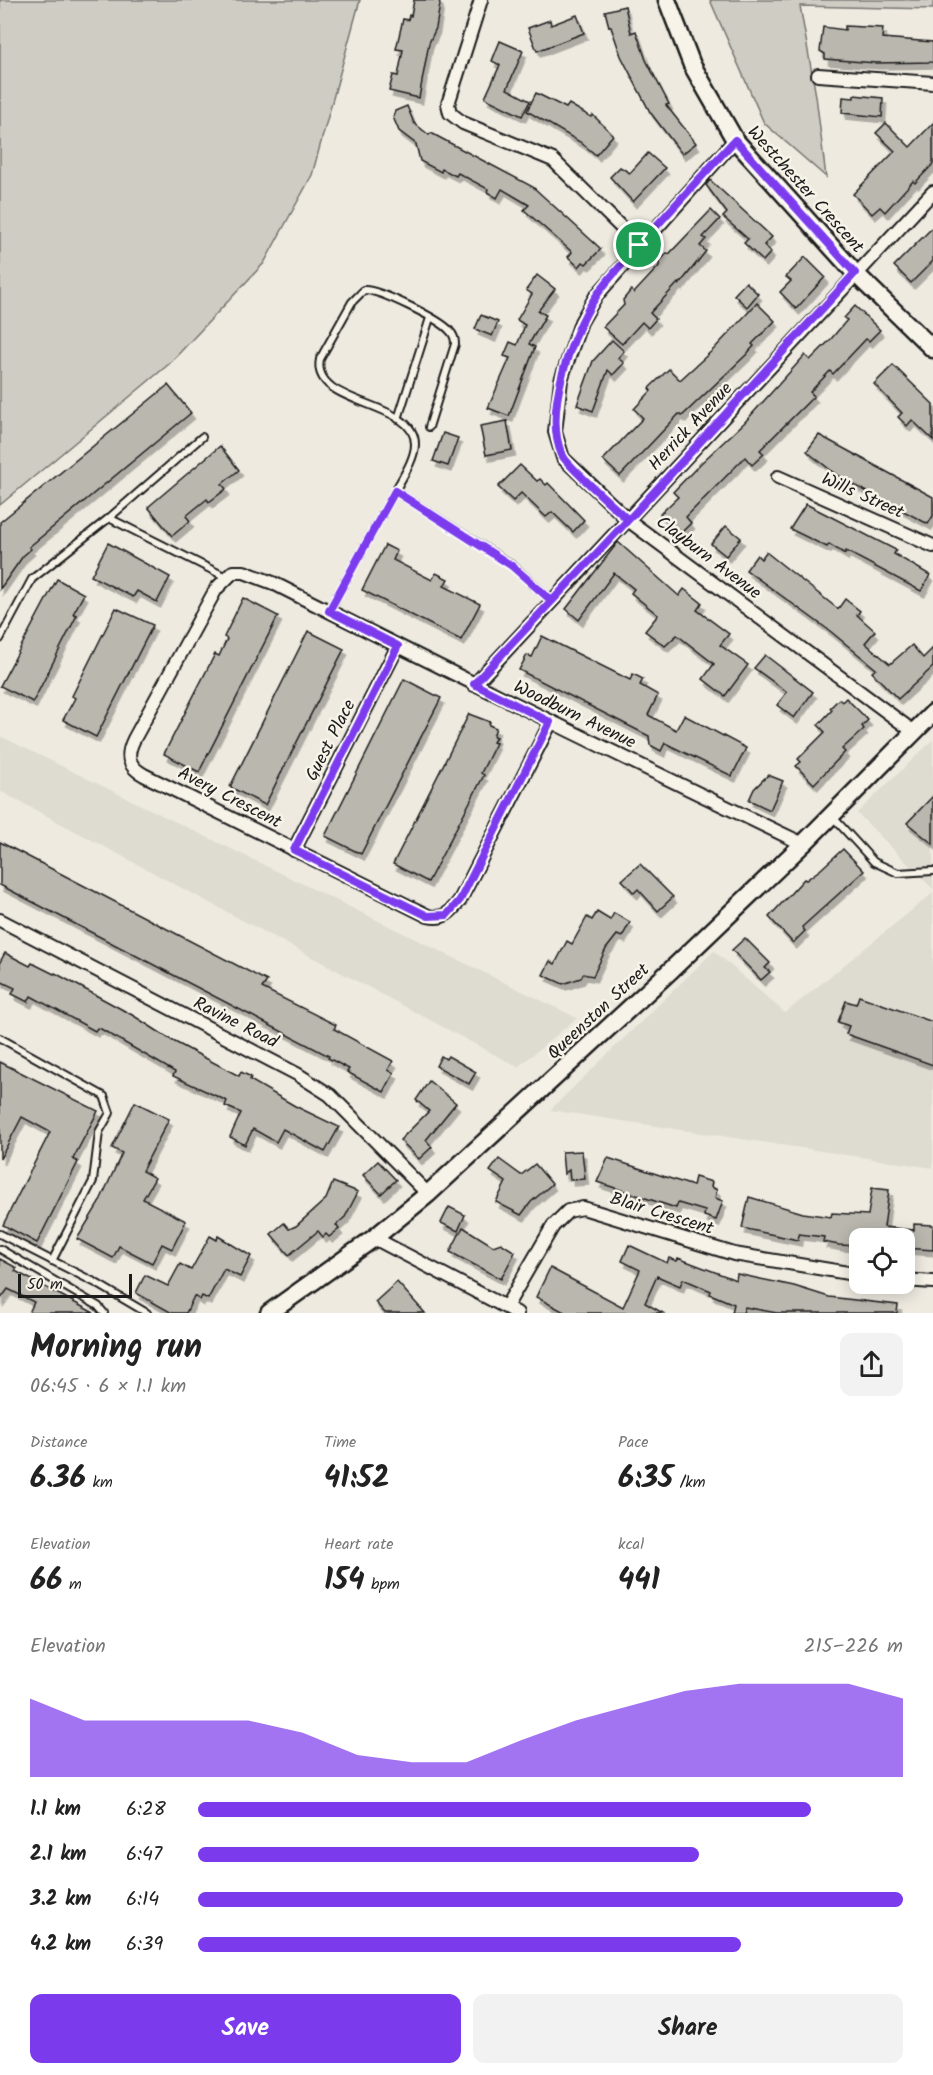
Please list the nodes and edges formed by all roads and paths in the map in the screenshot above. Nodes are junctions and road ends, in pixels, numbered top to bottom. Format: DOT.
graph roads {
  1 [pos="480,0"];
  2 [pos="667,0"];
  3 [pos="818,75"];
  4 [pos="933,83"];
  5 [pos="735,140"];
  6 [pos="933,192"];
  7 [pos="639,245"];
  8 [pos="855,273"];
  9 [pos="430,318"];
  10 [pos="933,349"];
  11 [pos="398,419"];
  12 [pos="429,427"];
  13 [pos="202,437"];
  14 [pos="778,477"];
  15 [pos="395,491"];
  16 [pos="109,518"];
  17 [pos="628,520"];
  18 [pos="933,546"];
  19 [pos="230,574"];
  20 [pos="552,601"];
  21 [pos="329,611"];
  22 [pos="0,639"];
  23 [pos="398,646"];
  24 [pos="474,684"];
  25 [pos="933,713"];
  26 [pos="550,722"];
  27 [pos="914,732"];
  28 [pos="832,815"];
  29 [pos="803,844"];
  30 [pos="294,850"];
  31 [pos="933,870"];
  32 [pos="0,920"];
  33 [pos="0,1038"];
  34 [pos="428,1194"];
  35 [pos="0,1234"];
  36 [pos="374,1238"];
  37 [pos="0,1250"];
  38 [pos="52,1261"];
  39 [pos="849,1273"];
  40 [pos="915,1281"];
  41 [pos="933,1282"];
  42 [pos="511,1310"];
  43 [pos="104,1313"];
  44 [pos="147,1313"];
  45 [pos="269,1313"];
  1 -- 7 [label="street"];
  2 -- 5 [label="main road, Westchester Crescent"];
  3 -- 4 [label="street"];
  5 -- 7 [label="street, Clayburn Avenue"];
  5 -- 8 [label="main road, Westchester Crescent"];
  6 -- 8 [label="street, Herrick Avenue"];
  7 -- 17 [label="street, Clayburn Avenue"];
  8 -- 10 [label="main road, Westchester Crescent"];
  8 -- 17 [label="street, Herrick Avenue"];
  9 -- 11 [label="lane"];
  9 -- 11 [label="lane"];
  9 -- 12 [label="lane"];
  11 -- 15 [label="lane"];
  13 -- 16 [label="lane"];
  14 -- 18 [label="street, Wills Street"];
  15 -- 20 [label="lane"];
  15 -- 21 [label="lane"];
  16 -- 19 [label="lane"];
  16 -- 22 [label="lane"];
  17 -- 20 [label="street, Herrick Avenue"];
  17 -- 27 [label="street, Clayburn Avenue"];
  19 -- 21 [label="street, Woodburn Avenue"];
  19 -- 30 [label="street, Avery Crescent"];
  20 -- 24 [label="street, Herrick Avenue"];
  21 -- 23 [label="street, Woodburn Avenue"];
  23 -- 24 [label="street, Woodburn Avenue"];
  23 -- 30 [label="street, Guest Place"];
  24 -- 26 [label="street, Woodburn Avenue"];
  25 -- 27 [label="main road, Queenston Street"];
  26 -- 29 [label="street, Woodburn Avenue"];
  26 -- 30 [label="street, Avery Crescent"];
  27 -- 28 [label="main road, Queenston Street"];
  28 -- 29 [label="main road, Queenston Street"];
  28 -- 31 [label="lane"];
  29 -- 34 [label="main road, Queenston Street"];
  32 -- 34 [label="street, Ravine Road"];
  33 -- 38 [label="lane"];
  34 -- 36 [label="main road, Queenston Street"];
  35 -- 38 [label="lane"];
  36 -- 42 [label="street"];
  36 -- 45 [label="main road, Queenston Street"];
  37 -- 43 [label="lane"];
  38 -- 44 [label="lane"];
  39 -- 42 [label="street, Blair Crescent"];
  40 -- 41 [label="street"];
}
